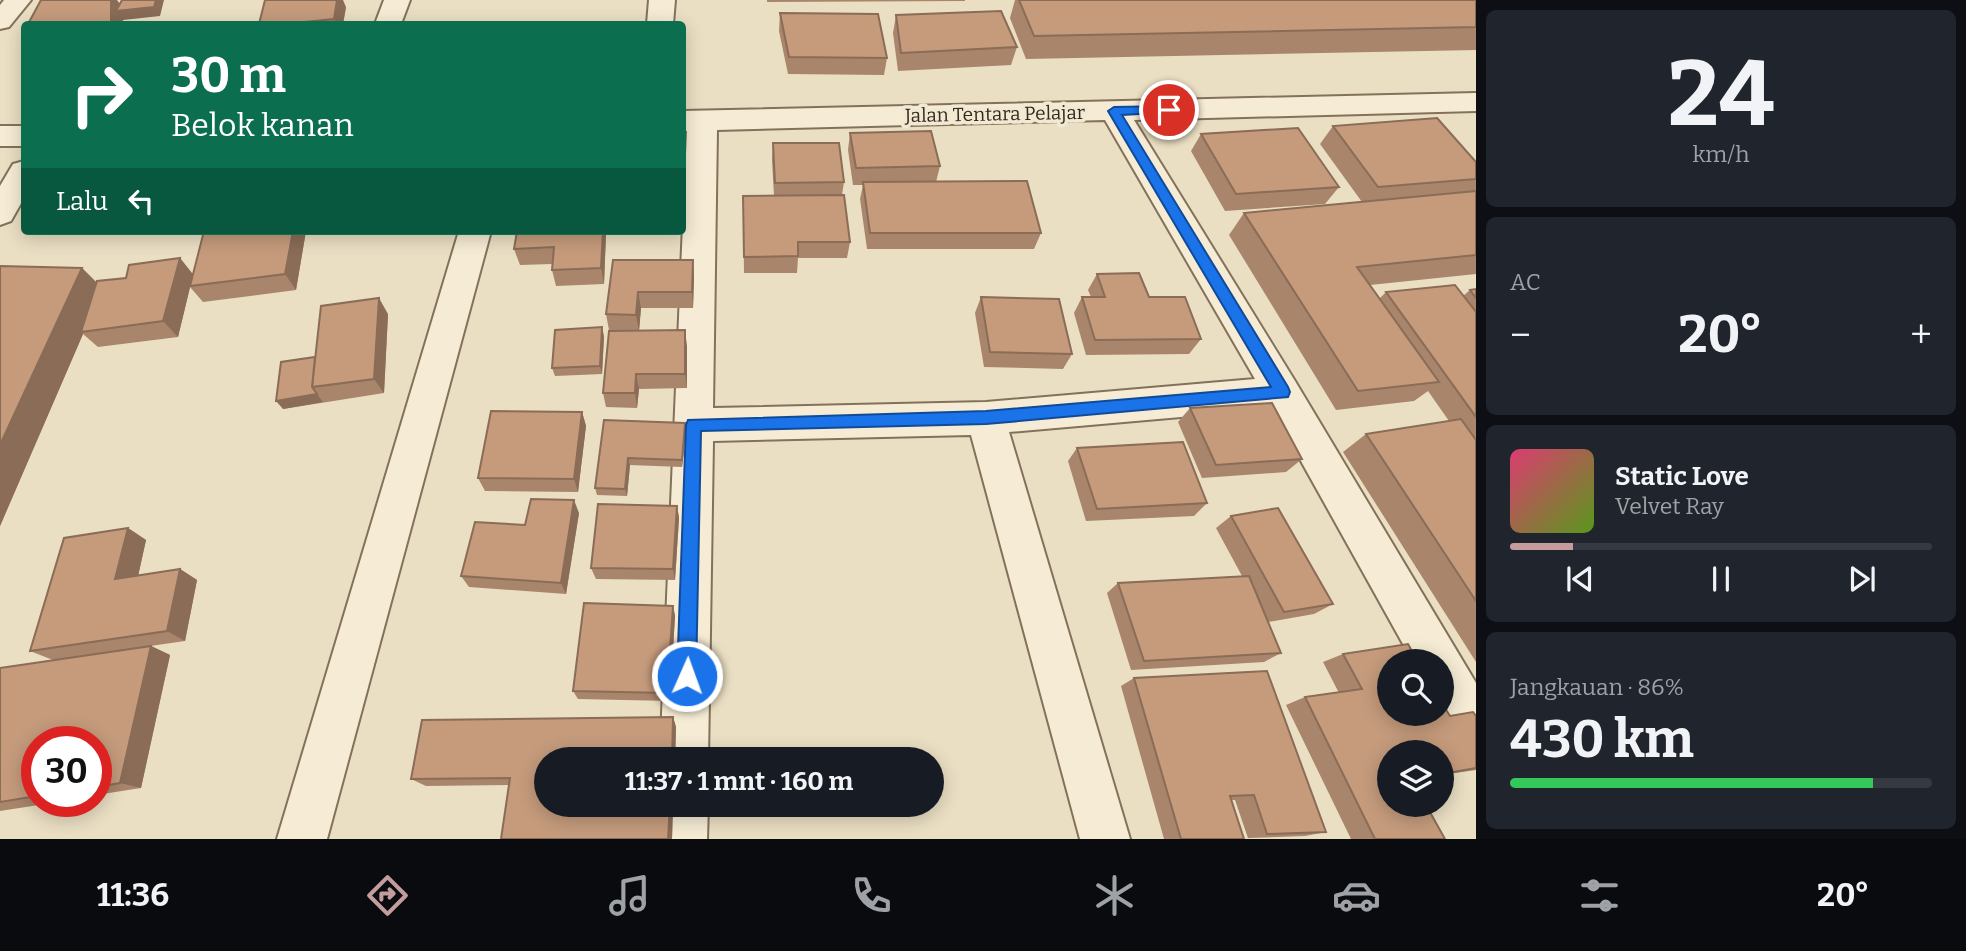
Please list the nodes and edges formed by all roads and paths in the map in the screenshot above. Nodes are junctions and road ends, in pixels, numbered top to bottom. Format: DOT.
graph roads {
  1 [pos="18,0"];
  2 [pos="397,0"];
  3 [pos="662,0"];
  4 [pos="0,21"];
  5 [pos="389,21"];
  6 [pos="660,21"];
  7 [pos="1476,102"];
  8 [pos="1114,111"];
  9 [pos="692,121"];
  10 [pos="0,136"];
  11 [pos="21,136"];
  12 [pos="21,177"];
  13 [pos="0,213"];
  14 [pos="474,235"];
  15 [pos="1282,392"];
  16 [pos="986,418"];
  17 [pos="694,425"];
  18 [pos="1430,649"];
  19 [pos="1454,690"];
  20 [pos="1476,728"];
  21 [pos="684,747"];
  22 [pos="683,817"];
  23 [pos="302,839"];
  24 [pos="682,839"];
  25 [pos="1105,839"];
  1 -- 4 [label="street"];
  2 -- 5 [label="street"];
  3 -- 6 [label="street"];
  7 -- 8 [label="street, Jalan Tentara Pelajar"];
  8 -- 9 [label="street, Jalan Tentara Pelajar"];
  8 -- 15 [label="street"];
  9 -- 17 [label="street"];
  10 -- 11 [label="street"];
  12 -- 13 [label="street"];
  14 -- 23 [label="street"];
  15 -- 16 [label="street"];
  15 -- 18 [label="street"];
  16 -- 17 [label="street"];
  16 -- 25 [label="street"];
  17 -- 21 [label="street"];
  19 -- 20 [label="street"];
  22 -- 24 [label="street"];
}
